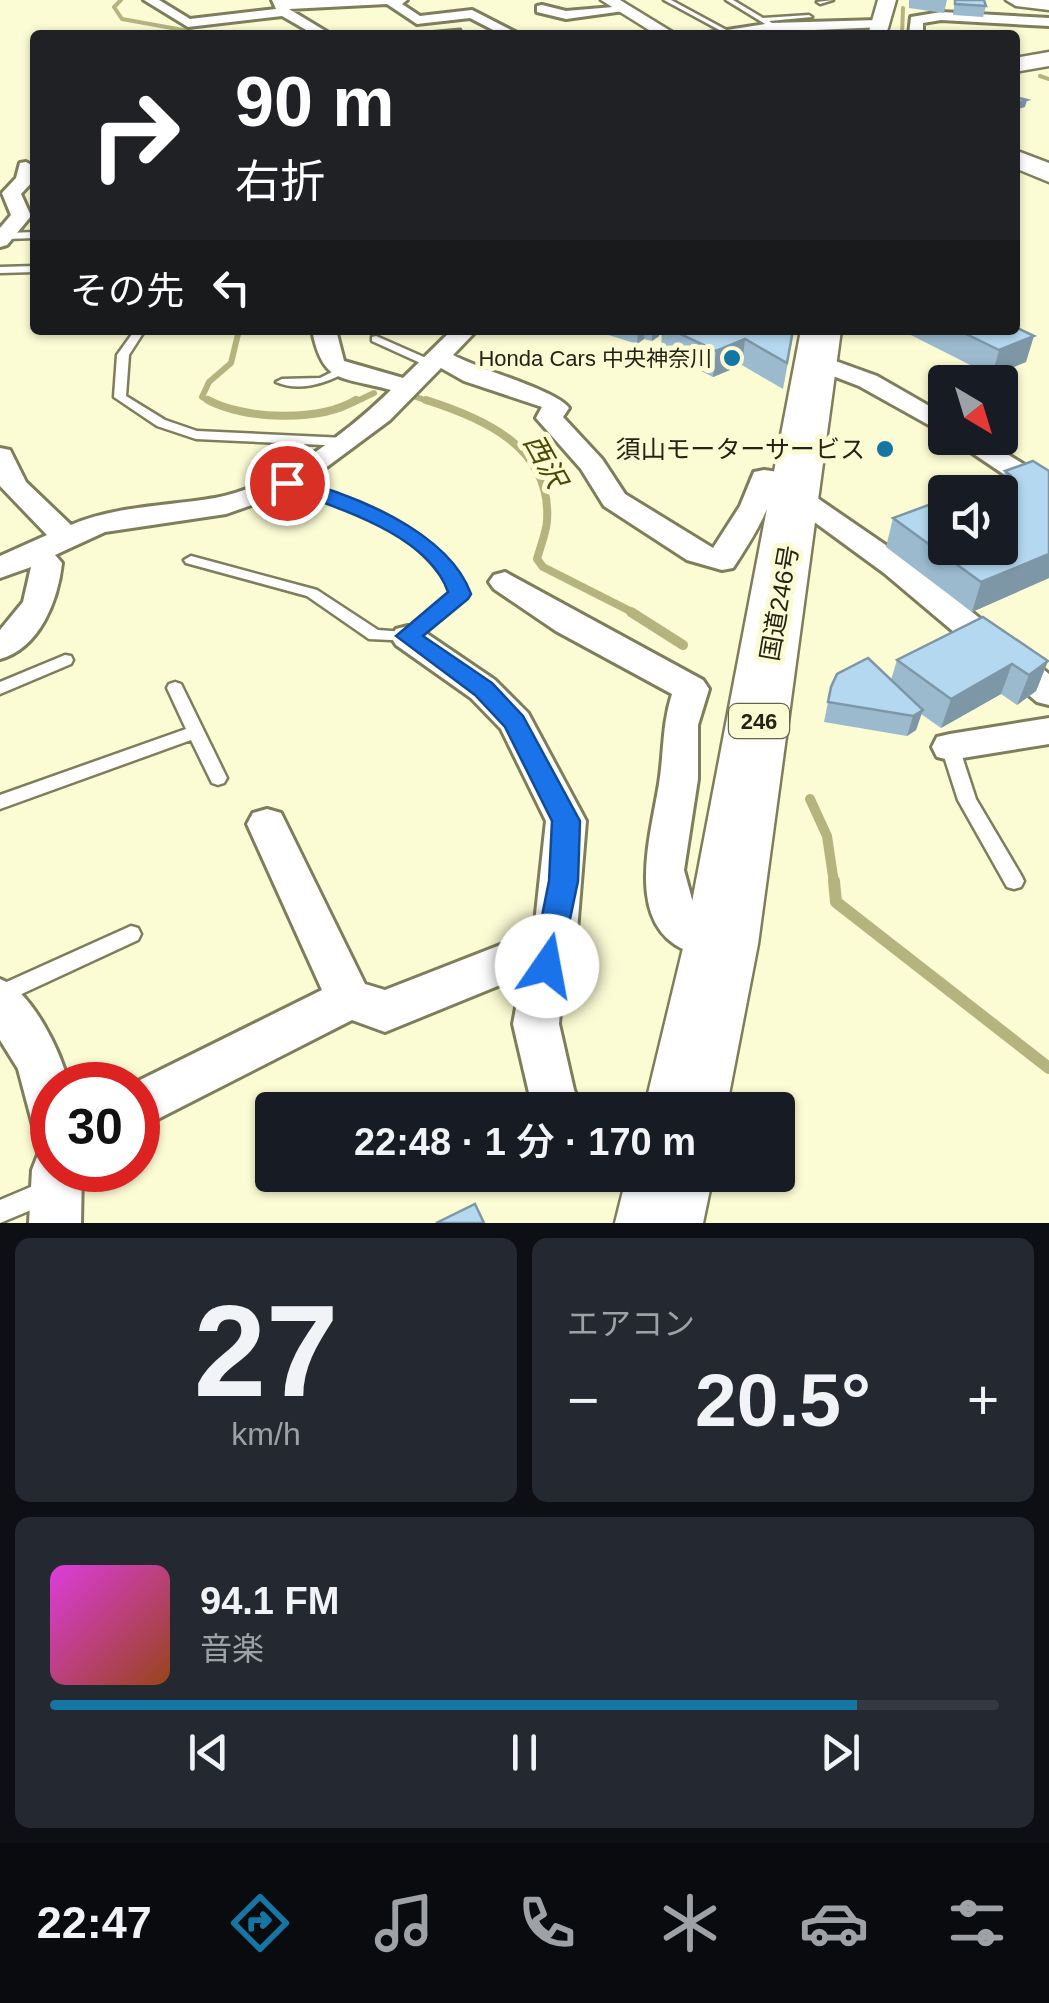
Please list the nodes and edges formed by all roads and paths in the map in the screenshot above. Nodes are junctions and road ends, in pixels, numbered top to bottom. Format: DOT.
graph roads {
  1 [pos="154,0"];
  2 [pos="401,0"];
  3 [pos="609,0"];
  4 [pos="668,0"];
  5 [pos="729,0"];
  6 [pos="830,0"];
  7 [pos="887,0"];
  8 [pos="1016,0"];
  9 [pos="390,1"];
  10 [pos="1047,1"];
  11 [pos="820,2"];
  12 [pos="281,6"];
  13 [pos="542,9"];
  14 [pos="626,10"];
  15 [pos="809,16"];
  16 [pos="437,19"];
  17 [pos="415,20"];
  18 [pos="398,21"];
  19 [pos="1049,22"];
  20 [pos="766,24"];
  21 [pos="878,29"];
  22 [pos="317,30"];
  23 [pos="456,30"];
  24 [pos="502,30"];
  25 [pos="660,30"];
  26 [pos="709,30"];
  27 [pos="735,30"];
  28 [pos="778,30"];
  29 [pos="916,30"];
  30 [pos="1049,59"];
  31 [pos="1020,64"];
  32 [pos="1020,160"];
  33 [pos="26,167"];
  34 [pos="1049,174"];
  35 [pos="30,235"];
  36 [pos="3,238"];
  37 [pos="30,269"];
  38 [pos="0,270"];
  39 [pos="137,335"];
  40 [pos="325,335"];
  41 [pos="376,339"];
  42 [pos="818,346"];
  43 [pos="445,350"];
  44 [pos="342,370"];
  45 [pos="282,382"];
  46 [pos="408,388"];
  47 [pos="928,416"];
  48 [pos="345,442"];
  49 [pos="991,455"];
  50 [pos="0,456"];
  51 [pos="287,483"];
  52 [pos="798,489"];
  53 [pos="1049,492"];
  54 [pos="65,536"];
  55 [pos="14,560"];
  56 [pos="192,560"];
  57 [pos="505,582"];
  58 [pos="408,636"];
  59 [pos="0,648"];
  60 [pos="65,660"];
  61 [pos="0,688"];
  62 [pos="174,688"];
  63 [pos="1049,693"];
  64 [pos="1049,731"];
  65 [pos="196,732"];
  66 [pos="950,747"];
  67 [pos="218,778"];
  68 [pos="0,802"];
  69 [pos="267,824"];
  70 [pos="1014,881"];
  71 [pos="131,934"];
  72 [pos="554,943"];
  73 [pos="721,944"];
  74 [pos="350,999"];
  75 [pos="5,1017"];
  76 [pos="39,1062"];
  77 [pos="551,1092"];
  78 [pos="689,1092"];
  79 [pos="160,1095"];
  80 [pos="666,1192"];
  81 [pos="56,1194"];
  82 [pos="0,1212"];
  83 [pos="659,1223"];
  1 -- 12 [label="street"];
  2 -- 9 [label="street"];
  3 -- 14 [label="street"];
  4 -- 26 [label="lane"];
  5 -- 20 [label="lane"];
  6 -- 11 [label="lane"];
  7 -- 21 [label="main road"];
  8 -- 10 [label="main road"];
  9 -- 12 [label="street"];
  9 -- 17 [label="street"];
  12 -- 22 [label="street"];
  13 -- 14 [label="street"];
  14 -- 25 [label="street"];
  15 -- 20 [label="lane"];
  16 -- 17 [label="street"];
  16 -- 23 [label="street"];
  16 -- 24 [label="street"];
  17 -- 18 [label="street"];
  19 -- 29 [label="street"];
  20 -- 21 [label="street"];
  20 -- 27 [label="street"];
  20 -- 28 [label="lane"];
  30 -- 31 [label="highway"];
  32 -- 34 [label="main road"];
  33 -- 36 [label="street"];
  35 -- 36 [label="lane"];
  37 -- 38 [label="lane"];
  39 -- 48 [label="lane"];
  40 -- 44 [label="street"];
  41 -- 43 [label="lane"];
  42 -- 47 [label="street"];
  42 -- 52 [label="highway, 国道246号 / 246"];
  43 -- 46 [label="street"];
  43 -- 52 [label="street"];
  44 -- 45 [label="lane"];
  44 -- 46 [label="street"];
  46 -- 48 [label="street"];
  48 -- 51 [label="street"];
  49 -- 53 [label="street"];
  50 -- 54 [label="street"];
  51 -- 54 [label="street"];
  51 -- 58 [label="lane"];
  52 -- 63 [label="street"];
  52 -- 73 [label="highway, 国道246号 / 246"];
  54 -- 55 [label="street"];
  55 -- 59 [label="street"];
  56 -- 58 [label="lane"];
  57 -- 73 [label="street"];
  58 -- 72 [label="street"];
  60 -- 61 [label="lane"];
  62 -- 65 [label="lane"];
  64 -- 66 [label="street"];
  65 -- 67 [label="lane"];
  65 -- 68 [label="lane"];
  66 -- 70 [label="lane"];
  69 -- 74 [label="street"];
  71 -- 75 [label="lane"];
  72 -- 74 [label="street"];
  72 -- 77 [label="street"];
  73 -- 78 [label="highway, 国道246号 / 246"];
  74 -- 79 [label="street"];
  75 -- 76 [label="street"];
  80 -- 83 [label="highway"];
  81 -- 82 [label="lane"];
}
